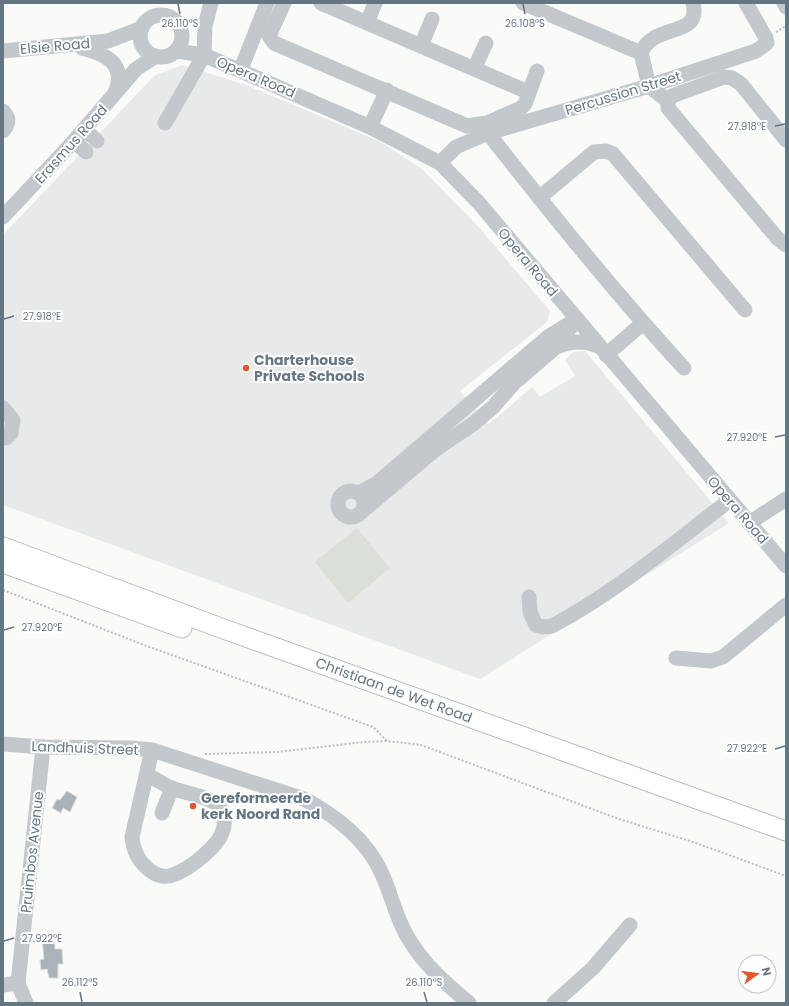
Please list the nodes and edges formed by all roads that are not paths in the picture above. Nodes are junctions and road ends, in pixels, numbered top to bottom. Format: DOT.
graph roads {
  1 [pos="171,3"];
  2 [pos="211,3"];
  3 [pos="267,3"];
  4 [pos="284,3"];
  5 [pos="321,3"];
  6 [pos="375,3"];
  7 [pos="693,3"];
  8 [pos="746,3"];
  9 [pos="784,3"];
  10 [pos="526,4"];
  11 [pos="786,7"];
  12 [pos="159,9"];
  13 [pos="173,18"];
  14 [pos="432,20"];
  15 [pos="367,23"];
  16 [pos="142,28"];
  17 [pos="182,35"];
  18 [pos="108,41"];
  19 [pos="486,44"];
  20 [pos="143,45"];
  21 [pos="73,46"];
  22 [pos="421,46"];
  23 [pos="3,51"];
  24 [pos="176,51"];
  25 [pos="642,53"];
  26 [pos="201,54"];
  27 [pos="156,56"];
  28 [pos="136,69"];
  29 [pos="241,69"];
  30 [pos="474,69"];
  31 [pos="537,71"];
  32 [pos="387,90"];
  33 [pos="528,92"];
  34 [pos="659,94"];
  35 [pos="114,97"];
  36 [pos="3,111"];
  37 [pos="165,123"];
  38 [pos="370,127"];
  39 [pos="3,131"];
  40 [pos="488,133"];
  41 [pos="79,135"];
  42 [pos="786,140"];
  43 [pos="97,141"];
  44 [pos="86,152"];
  45 [pos="440,162"];
  46 [pos="540,198"];
  47 [pos="3,217"];
  48 [pos="786,245"];
  49 [pos="558,298"];
  50 [pos="745,310"];
  51 [pos="576,320"];
  52 [pos="643,323"];
  53 [pos="554,340"];
  54 [pos="602,350"];
  55 [pos="684,368"];
  56 [pos="3,408"];
  57 [pos="3,438"];
  58 [pos="359,494"];
  59 [pos="786,499"];
  60 [pos="730,500"];
  61 [pos="360,513"];
  62 [pos="749,523"];
  63 [pos="3,547"];
  64 [pos="3,563"];
  65 [pos="786,566"];
  66 [pos="529,597"];
  67 [pos="786,605"];
  68 [pos="676,658"];
  69 [pos="3,744"];
  70 [pos="43,747"];
  71 [pos="152,750"];
  72 [pos="147,774"];
  73 [pos="172,788"];
  74 [pos="162,813"];
  75 [pos="786,832"];
  76 [pos="786,844"];
  77 [pos="630,925"];
  78 [pos="10,984"];
  79 [pos="26,1003"];
  80 [pos="469,1003"];
  81 [pos="554,1003"];
  1 -- 13 [label="street"];
  2 -- 26 [label="street"];
  3 -- 29 [label="street"];
  4 -- 32 [label="street"];
  5 -- 15 [label="street"];
  6 -- 15 [label="street"];
  7 -- 25 [label="street"];
  8 -- 34 [label="street, Percussion Street"];
  9 -- 11 [label="street"];
  10 -- 25 [label="street"];
  12 -- 13 [label="street"];
  12 -- 16 [label="street"];
  13 -- 17 [label="street"];
  14 -- 22 [label="street"];
  15 -- 22 [label="street"];
  16 -- 18 [label="street, Elsie Road"];
  16 -- 20 [label="street"];
  17 -- 24 [label="street"];
  17 -- 26 [label="street, Opera Road"];
  18 -- 20 [label="street, Elsie Road"];
  18 -- 21 [label="street, Elsie Road"];
  19 -- 30 [label="street"];
  20 -- 27 [label="street"];
  20 -- 28 [label="street, Erasmus Road"];
  21 -- 23 [label="street, Elsie Road"];
  21 -- 35 [label="street"];
  22 -- 30 [label="street"];
  24 -- 26 [label="street, Opera Road"];
  24 -- 27 [label="street"];
  25 -- 34 [label="street"];
  26 -- 29 [label="street, Opera Road"];
  26 -- 37 [label="street"];
  27 -- 28 [label="street, Erasmus Road"];
  28 -- 35 [label="street, Erasmus Road"];
  29 -- 38 [label="street, Opera Road"];
  30 -- 33 [label="street"];
  31 -- 33 [label="street"];
  32 -- 33 [label="street"];
  32 -- 38 [label="street"];
  34 -- 40 [label="street, Percussion Street"];
  34 -- 42 [label="street"];
  34 -- 48 [label="street"];
  35 -- 41 [label="street, Erasmus Road"];
  36 -- 39 [label="street"];
  38 -- 45 [label="street, Opera Road"];
  40 -- 45 [label="street, Percussion Street"];
  40 -- 46 [label="street"];
  41 -- 43 [label="street"];
  41 -- 44 [label="street"];
  41 -- 47 [label="street, Erasmus Road"];
  45 -- 49 [label="street, Opera Road"];
  46 -- 50 [label="street"];
  46 -- 52 [label="street"];
  49 -- 51 [label="street, Opera Road"];
  49 -- 53 [label="street"];
  51 -- 53 [label="street"];
  51 -- 54 [label="street, Opera Road"];
  52 -- 54 [label="street"];
  52 -- 55 [label="street"];
  53 -- 54 [label="street"];
  53 -- 58 [label="street"];
  53 -- 61 [label="street"];
  54 -- 60 [label="street, Opera Road"];
  56 -- 57 [label="street"];
  58 -- 61 [label="street"];
  58 -- 61 [label="street"];
  59 -- 62 [label="street"];
  60 -- 62 [label="street, Opera Road"];
  60 -- 66 [label="street"];
  62 -- 65 [label="street, Opera Road"];
  63 -- 75 [label="main road, Christiaan de Wet Road"];
  64 -- 76 [label="main road, Christiaan de Wet Road"];
  67 -- 68 [label="street"];
  69 -- 70 [label="street, Landhuis Street"];
  70 -- 71 [label="street, Landhuis Street"];
  70 -- 78 [label="street, Pruimbos Avenue"];
  71 -- 72 [label="street"];
  71 -- 80 [label="street, Landhuis Street"];
  72 -- 73 [label="street"];
  72 -- 73 [label="street"];
  73 -- 74 [label="street"];
  77 -- 81 [label="street"];
  78 -- 79 [label="street, Pruimbos Avenue"];
}
